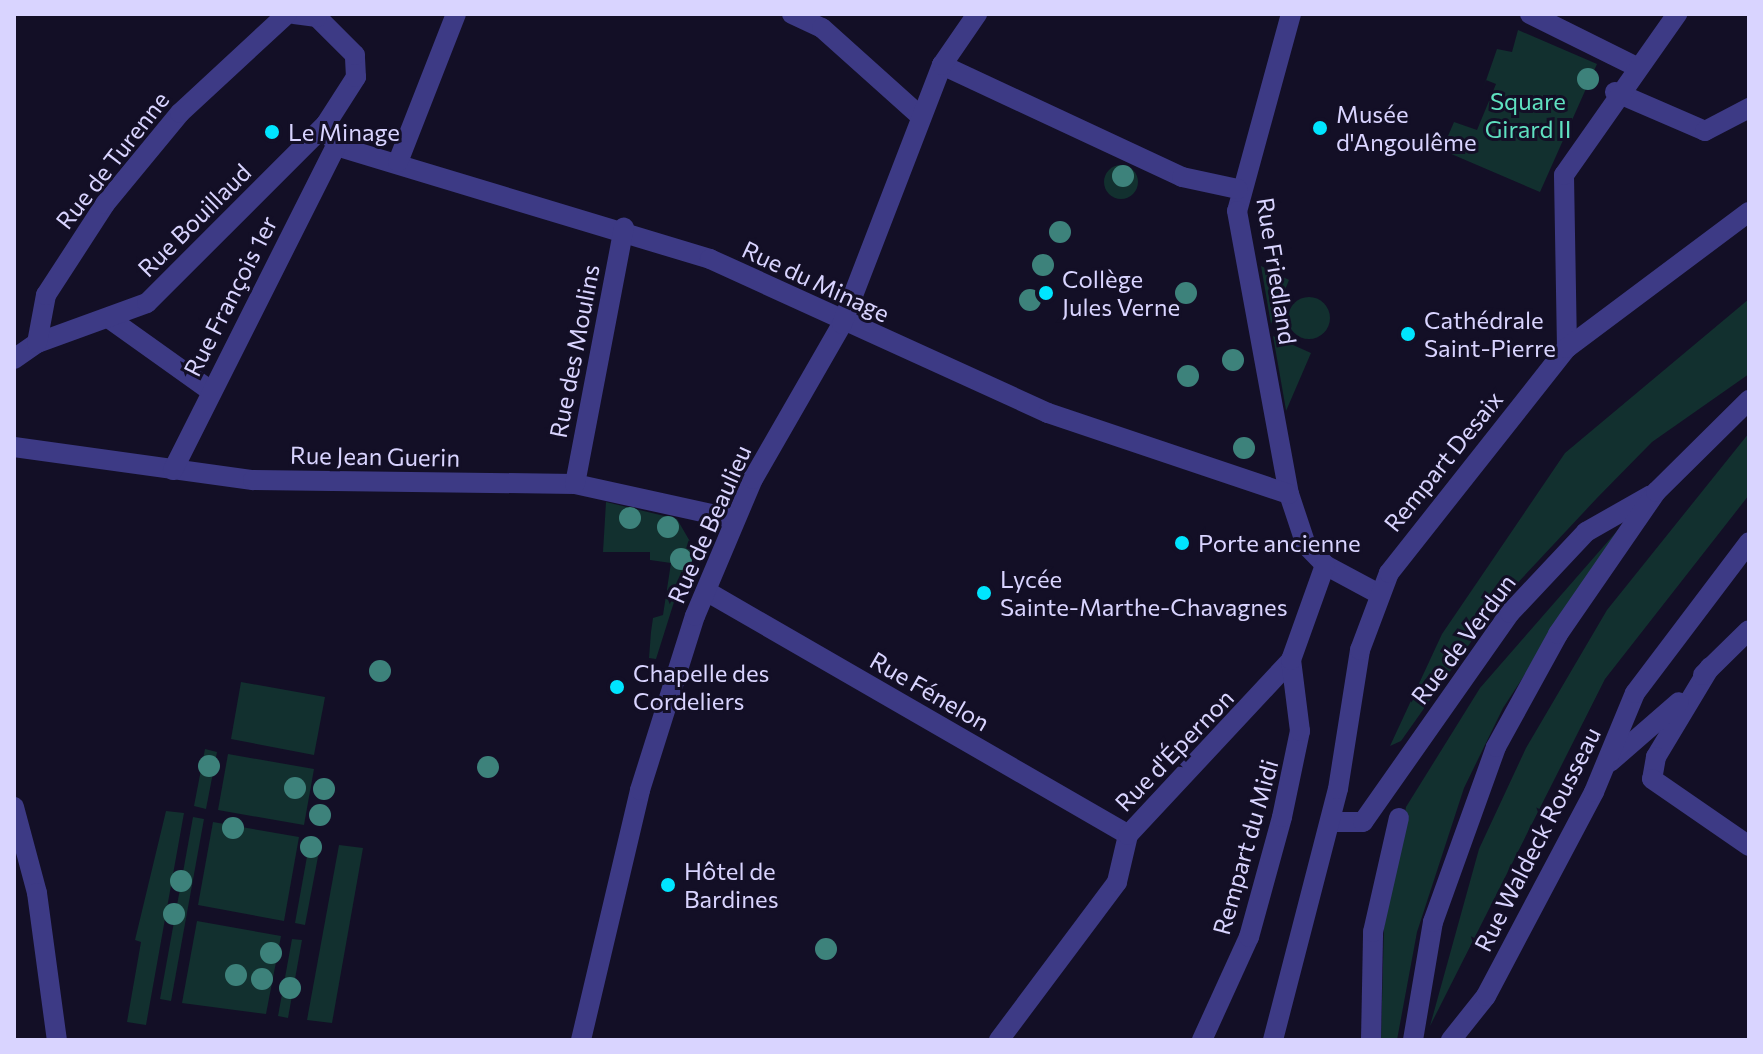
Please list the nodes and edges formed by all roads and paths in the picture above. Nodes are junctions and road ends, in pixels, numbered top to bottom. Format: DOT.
graph roads {
  1 [pos="287,14"];
  2 [pos="294,14"];
  3 [pos="456,14"];
  4 [pos="792,14"];
  5 [pos="977,14"];
  6 [pos="1291,14"];
  7 [pos="1531,14"];
  8 [pos="1677,14"];
  9 [pos="318,16"];
  10 [pos="824,21"];
  11 [pos="942,65"];
  12 [pos="1637,67"];
  13 [pos="1615,92"];
  14 [pos="1749,108"];
  15 [pos="920,116"];
  16 [pos="326,124"];
  17 [pos="336,146"];
  18 [pos="398,162"];
  19 [pos="1238,189"];
  20 [pos="1749,212"];
  21 [pos="624,228"];
  22 [pos="110,319"];
  23 [pos="842,324"];
  24 [pos="37,343"];
  25 [pos="1567,348"];
  26 [pos="14,359"];
  27 [pos="211,391"];
  28 [pos="1749,400"];
  29 [pos="14,447"];
  30 [pos="173,470"];
  31 [pos="575,484"];
  32 [pos="1656,492"];
  33 [pos="1289,494"];
  34 [pos="734,519"];
  35 [pos="1749,542"];
  36 [pos="1325,565"];
  37 [pos="706,591"];
  38 [pos="1379,594"];
  39 [pos="1749,630"];
  40 [pos="1291,660"];
  41 [pos="1710,667"];
  42 [pos="1610,762"];
  43 [pos="14,807"];
  44 [pos="1399,818"];
  45 [pos="1330,822"];
  46 [pos="1128,835"];
  47 [pos="1749,846"];
  48 [pos="57,1040"];
  49 [pos="581,1040"];
  50 [pos="999,1040"];
  51 [pos="1202,1040"];
  52 [pos="1273,1040"];
  53 [pos="1371,1040"];
  54 [pos="1413,1040"];
  55 [pos="1451,1040"];
  1 -- 24 [label="street, Rue de Turenne"];
  2 -- 9 [label="street"];
  3 -- 18 [label="street"];
  4 -- 10 [label="street"];
  5 -- 11 [label="street, Rue de Beaulieu"];
  6 -- 19 [label="street, Rue Friedland"];
  7 -- 12 [label="street"];
  8 -- 12 [label="street"];
  9 -- 16 [label="street, Rue Bouillaud"];
  10 -- 15 [label="street"];
  11 -- 15 [label="street, Rue de Beaulieu"];
  11 -- 19 [label="street"];
  12 -- 13 [label="street"];
  13 -- 14 [label="street"];
  13 -- 25 [label="street"];
  15 -- 23 [label="street, Rue de Beaulieu"];
  16 -- 17 [label="street"];
  16 -- 22 [label="street, Rue Bouillaud"];
  17 -- 18 [label="street, Rue du Minage"];
  17 -- 27 [label="street, Rue François 1er"];
  18 -- 21 [label="street, Rue du Minage"];
  19 -- 33 [label="street, Rue Friedland"];
  20 -- 25 [label="street, Rempart Desaix"];
  21 -- 23 [label="street, Rue du Minage"];
  21 -- 31 [label="street, Rue des Moulins"];
  22 -- 24 [label="street, Rue Bouillaud"];
  22 -- 27 [label="street"];
  23 -- 33 [label="street, Rue du Minage"];
  23 -- 34 [label="street, Rue de Beaulieu"];
  24 -- 26 [label="street"];
  25 -- 38 [label="street, Rempart Desaix"];
  27 -- 30 [label="street, Rue François 1er"];
  28 -- 32 [label="street"];
  29 -- 30 [label="street, Rue Jean Guerin"];
  30 -- 31 [label="street, Rue Jean Guerin"];
  31 -- 34 [label="street, Rue Jean Guerin"];
  32 -- 45 [label="street, Rue de Verdun"];
  32 -- 54 [label="street"];
  33 -- 36 [label="street, Rue Friedland"];
  34 -- 37 [label="street, Rue de Beaulieu"];
  35 -- 42 [label="street, Rue Waldeck Rousseau"];
  36 -- 38 [label="street"];
  36 -- 40 [label="street"];
  37 -- 46 [label="street, Rue Fénelon"];
  37 -- 49 [label="street, Rue de Beaulieu"];
  38 -- 45 [label="street, Rempart Desaix"];
  39 -- 41 [label="street"];
  40 -- 46 [label="street, Rue d'Épernon"];
  40 -- 51 [label="street, Rempart du Midi"];
  41 -- 42 [label="street"];
  41 -- 47 [label="street"];
  42 -- 55 [label="street, Rue Waldeck Rousseau"];
  43 -- 48 [label="street"];
  44 -- 53 [label="street"];
  45 -- 52 [label="street, Rempart Desaix"];
  46 -- 50 [label="street, Rue d'Épernon"];
}
